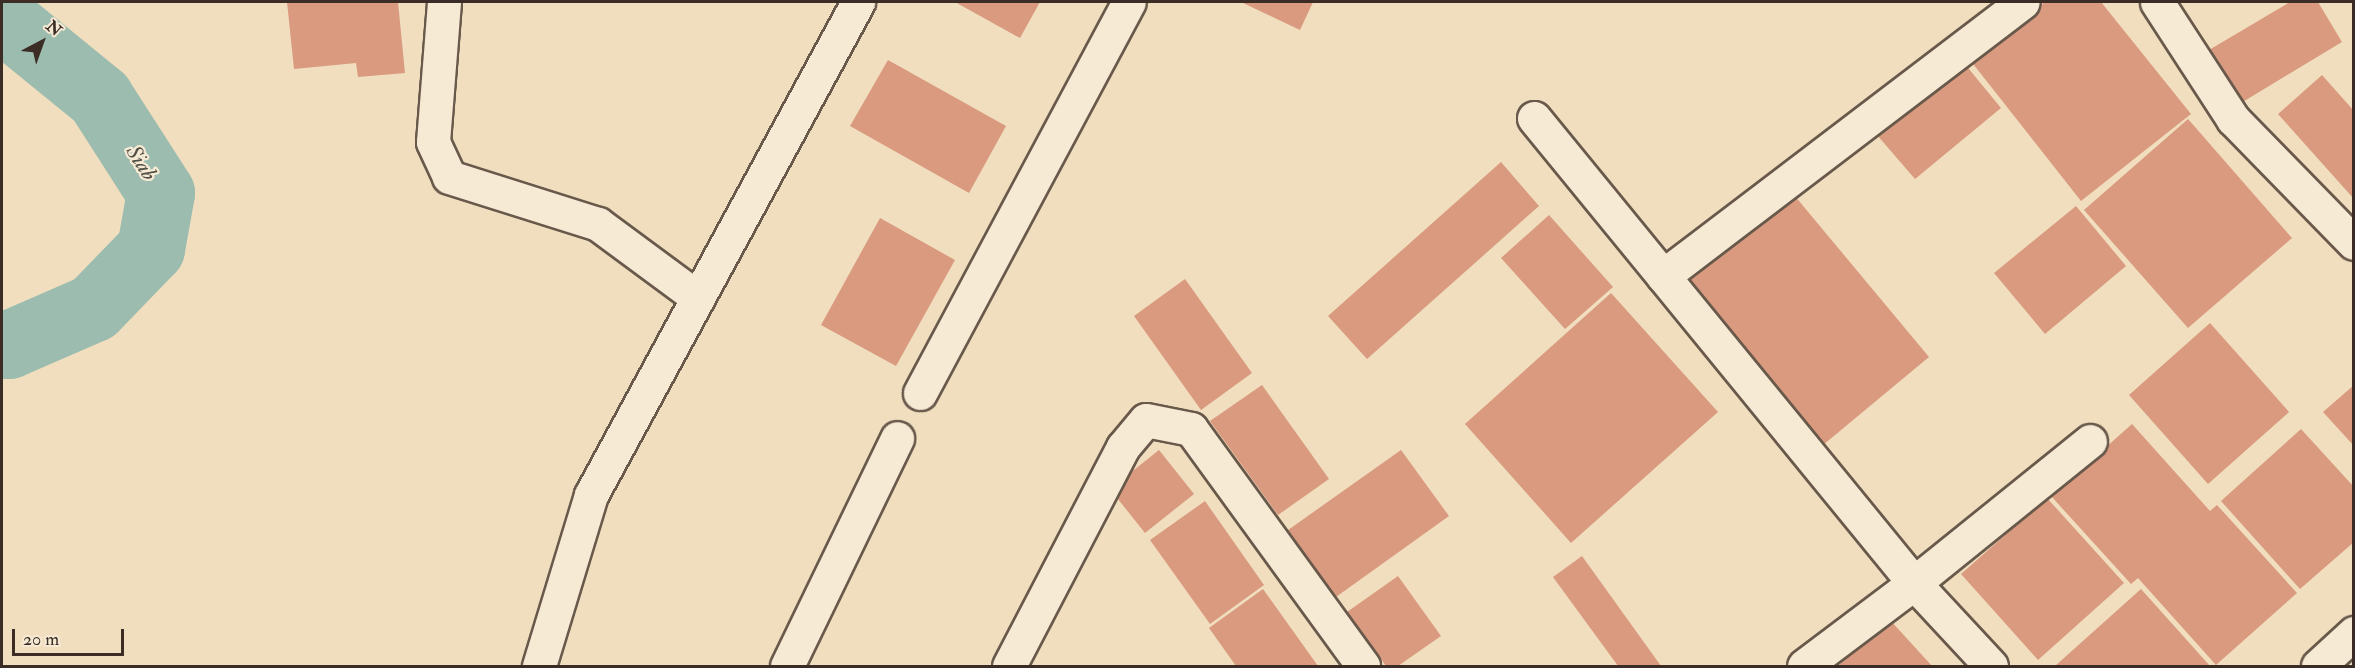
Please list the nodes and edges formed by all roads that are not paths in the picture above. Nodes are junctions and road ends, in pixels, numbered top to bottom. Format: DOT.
graph roads {
  1 [pos="444,2"];
  2 [pos="858,2"];
  3 [pos="1129,2"];
  4 [pos="2023,2"];
  5 [pos="2157,2"];
  6 [pos="1534,118"];
  7 [pos="2354,243"];
  8 [pos="1663,276"];
  9 [pos="698,298"];
  10 [pos="920,393"];
  11 [pos="897,438"];
  12 [pos="2090,441"];
  13 [pos="1914,583"];
  14 [pos="2354,633"];
  15 [pos="539,666"];
  16 [pos="787,666"];
  17 [pos="1009,666"];
  18 [pos="1363,666"];
  19 [pos="1804,666"];
  20 [pos="1991,666"];
  21 [pos="2318,666"];
  1 -- 9 [label="street"];
  2 -- 9 [label="street"];
  3 -- 10 [label="street"];
  4 -- 8 [label="street"];
  5 -- 7 [label="street"];
  6 -- 8 [label="street"];
  8 -- 13 [label="street"];
  9 -- 15 [label="street"];
  11 -- 16 [label="street"];
  12 -- 13 [label="street"];
  13 -- 19 [label="street"];
  13 -- 20 [label="street"];
  14 -- 21 [label="street"];
  17 -- 18 [label="street"];
}
